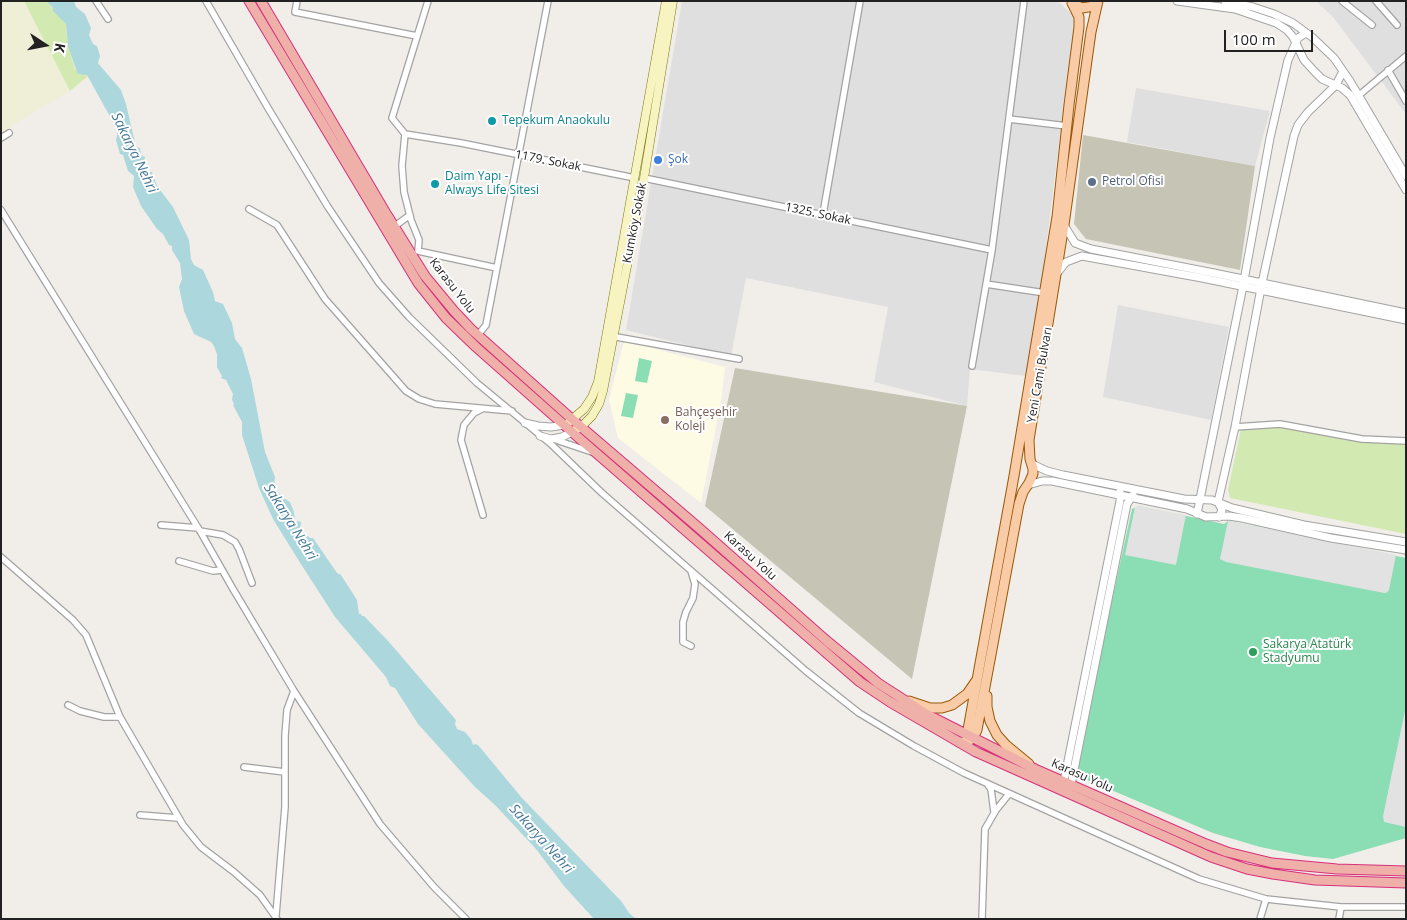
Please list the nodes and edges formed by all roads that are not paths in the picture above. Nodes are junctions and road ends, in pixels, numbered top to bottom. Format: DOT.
graph roads {
  1 [pos="96,1"];
  2 [pos="206,1"];
  3 [pos="249,1"];
  4 [pos="261,1"];
  5 [pos="297,1"];
  6 [pos="428,1"];
  7 [pos="548,1"];
  8 [pos="666,1"];
  9 [pos="673,1"];
  10 [pos="860,1"];
  11 [pos="1024,1"];
  12 [pos="1098,1"];
  13 [pos="1177,1"];
  14 [pos="1225,1"];
  15 [pos="1342,1"];
  16 [pos="1376,1"];
  17 [pos="1071,2"];
  18 [pos="1235,2"];
  19 [pos="108,19"];
  20 [pos="1372,25"];
  21 [pos="1397,25"];
  22 [pos="1306,33"];
  23 [pos="417,36"];
  24 [pos="1295,43"];
  25 [pos="1406,56"];
  26 [pos="1388,70"];
  27 [pos="1343,71"];
  28 [pos="1336,85"];
  29 [pos="1358,96"];
  30 [pos="1406,101"];
  31 [pos="1009,119"];
  32 [pos="1067,126"];
  33 [pos="9,133"];
  34 [pos="405,134"];
  35 [pos="1,138"];
  36 [pos="518,155"];
  37 [pos="1404,171"];
  38 [pos="635,178"];
  39 [pos="644,178"];
  40 [pos="1406,190"];
  41 [pos="249,209"];
  42 [pos="1,210"];
  43 [pos="823,214"];
  44 [pos="410,215"];
  45 [pos="1064,225"];
  46 [pos="394,226"];
  47 [pos="992,250"];
  48 [pos="417,255"];
  49 [pos="497,268"];
  50 [pos="1057,275"];
  51 [pos="1244,283"];
  52 [pos="986,284"];
  53 [pos="1262,286"];
  54 [pos="1045,293"];
  55 [pos="1406,313"];
  56 [pos="1406,320"];
  57 [pos="478,335"];
  58 [pos="610,336"];
  59 [pos="739,359"];
  60 [pos="972,366"];
  61 [pos="484,408"];
  62 [pos="512,411"];
  63 [pos="573,420"];
  64 [pos="525,423"];
  65 [pos="564,425"];
  66 [pos="582,426"];
  67 [pos="1236,428"];
  68 [pos="572,432"];
  69 [pos="540,436"];
  70 [pos="551,438"];
  71 [pos="1406,441"];
  72 [pos="600,456"];
  73 [pos="1032,464"];
  74 [pos="1014,472"];
  75 [pos="1028,486"];
  76 [pos="1120,487"];
  77 [pos="1134,489"];
  78 [pos="1119,495"];
  79 [pos="1132,498"];
  80 [pos="1201,499"];
  81 [pos="1218,502"];
  82 [pos="1197,514"];
  83 [pos="483,515"];
  84 [pos="1218,517"];
  85 [pos="161,525"];
  86 [pos="199,529"];
  87 [pos="1406,542"];
  88 [pos="1406,550"];
  89 [pos="1,557"];
  90 [pos="179,561"];
  91 [pos="690,569"];
  92 [pos="222,570"];
  93 [pos="252,583"];
  94 [pos="691,646"];
  95 [pos="988,672"];
  96 [pos="979,676"];
  97 [pos="294,691"];
  98 [pos="900,698"];
  99 [pos="68,705"];
  100 [pos="120,717"];
  101 [pos="967,739"];
  102 [pos="244,767"];
  103 [pos="1035,769"];
  104 [pos="284,772"];
  105 [pos="1068,783"];
  106 [pos="987,784"];
  107 [pos="1009,794"];
  108 [pos="994,812"];
  109 [pos="140,815"];
  110 [pos="178,818"];
  111 [pos="1406,866"];
  112 [pos="1390,871"];
  113 [pos="1406,871"];
  114 [pos="1406,883"];
  115 [pos="1266,899"];
  116 [pos="1341,907"];
  117 [pos="1406,907"];
  118 [pos="277,917"];
  119 [pos="466,919"];
  120 [pos="982,919"];
  121 [pos="1260,919"];
  122 [pos="1339,919"];
  1 -- 19 [label="street"];
  2 -- 62 [label="street"];
  3 -- 65 [label="highway"];
  4 -- 46 [label="highway, Karasu Yolu"];
  5 -- 23 [label="street"];
  6 -- 23 [label="street"];
  7 -- 36 [label="street"];
  8 -- 38 [label="main road, Kumköy Sokak"];
  9 -- 39 [label="main road, Kumköy Sokak"];
  10 -- 43 [label="street"];
  11 -- 31 [label="street"];
  12 -- 17 [label="main road"];
  12 -- 45 [label="main road, Yeni Cami Bulvarı"];
  13 -- 24 [label="street"];
  14 -- 18 [label="street"];
  15 -- 20 [label="street"];
  16 -- 21 [label="street"];
  17 -- 32 [label="main road, Yeni Cami Bulvarı"];
  18 -- 22 [label="street"];
  22 -- 24 [label="street"];
  22 -- 27 [label="street"];
  23 -- 34 [label="street"];
  24 -- 28 [label="street"];
  24 -- 51 [label="street"];
  25 -- 26 [label="street"];
  26 -- 29 [label="street"];
  26 -- 30 [label="street"];
  27 -- 28 [label="street"];
  27 -- 29 [label="street"];
  28 -- 40 [label="street"];
  28 -- 53 [label="street"];
  29 -- 37 [label="street"];
  31 -- 32 [label="street"];
  31 -- 47 [label="street"];
  32 -- 54 [label="main road, Yeni Cami Bulvarı"];
  33 -- 35 [label="street"];
  34 -- 36 [label="street, 1179. Sokak"];
  34 -- 44 [label="street"];
  36 -- 38 [label="street, 1179. Sokak"];
  36 -- 49 [label="street"];
  38 -- 58 [label="main road, Kumköy Sokak"];
  39 -- 43 [label="street, 1325. Sokak"];
  39 -- 58 [label="main road, Kumköy Sokak"];
  41 -- 61 [label="street"];
  42 -- 86 [label="street"];
  43 -- 47 [label="street, 1325. Sokak"];
  44 -- 46 [label="street"];
  44 -- 48 [label="street"];
  45 -- 50 [label="main road, Yeni Cami Bulvarı"];
  45 -- 51 [label="street"];
  46 -- 48 [label="highway, Karasu Yolu"];
  47 -- 52 [label="street"];
  48 -- 49 [label="street"];
  48 -- 57 [label="highway, Karasu Yolu"];
  49 -- 57 [label="street"];
  50 -- 51 [label="street"];
  50 -- 73 [label="main road, Yeni Cami Bulvarı"];
  51 -- 53 [label="street"];
  51 -- 80 [label="street"];
  52 -- 54 [label="street"];
  52 -- 60 [label="street"];
  53 -- 55 [label="street"];
  53 -- 56 [label="street"];
  53 -- 67 [label="street"];
  54 -- 74 [label="main road, Yeni Cami Bulvarı"];
  57 -- 63 [label="highway, Karasu Yolu"];
  58 -- 59 [label="street"];
  58 -- 63 [label="main road, Kumköy Sokak"];
  58 -- 66 [label="main road, Kumköy Sokak"];
  61 -- 62 [label="street"];
  61 -- 83 [label="street"];
  62 -- 64 [label="street"];
  63 -- 65 [label="main road, Kumköy Sokak"];
  63 -- 66 [label="highway, Karasu Yolu"];
  64 -- 65 [label="street"];
  64 -- 69 [label="street"];
  65 -- 68 [label="highway"];
  66 -- 68 [label="main road, Kumköy Sokak"];
  66 -- 98 [label="highway, Karasu Yolu"];
  67 -- 71 [label="street"];
  67 -- 81 [label="street"];
  68 -- 70 [label="street"];
  68 -- 72 [label="highway"];
  69 -- 70 [label="street"];
  69 -- 91 [label="street"];
  70 -- 72 [label="street"];
  72 -- 101 [label="highway"];
  73 -- 74 [label="main road"];
  73 -- 75 [label="main road, Yeni Cami Bulvarı"];
  73 -- 76 [label="street"];
  74 -- 75 [label="main road"];
  74 -- 96 [label="main road, Yeni Cami Bulvarı"];
  75 -- 78 [label="street"];
  75 -- 95 [label="main road, Yeni Cami Bulvarı"];
  76 -- 77 [label="street"];
  76 -- 78 [label="street"];
  77 -- 79 [label="street"];
  77 -- 80 [label="street"];
  78 -- 79 [label="street"];
  78 -- 105 [label="street"];
  79 -- 82 [label="street"];
  79 -- 105 [label="street"];
  80 -- 81 [label="street"];
  80 -- 82 [label="street"];
  81 -- 84 [label="street"];
  81 -- 87 [label="street"];
  82 -- 84 [label="street"];
  84 -- 88 [label="street"];
  85 -- 86 [label="street"];
  86 -- 92 [label="street"];
  86 -- 93 [label="street"];
  89 -- 100 [label="street"];
  90 -- 92 [label="street"];
  91 -- 94 [label="street"];
  91 -- 106 [label="street"];
  92 -- 97 [label="street"];
  95 -- 101 [label="main road, Yeni Cami Bulvarı"];
  95 -- 103 [label="main road"];
  96 -- 98 [label="main road"];
  96 -- 101 [label="main road, Yeni Cami Bulvarı"];
  97 -- 104 [label="street"];
  97 -- 119 [label="street"];
  98 -- 101 [label="highway, Karasu Yolu"];
  99 -- 100 [label="street"];
  100 -- 110 [label="street"];
  101 -- 103 [label="highway, Karasu Yolu"];
  101 -- 114 [label="highway, Karasu Yolu"];
  102 -- 104 [label="street"];
  103 -- 105 [label="highway, Karasu Yolu"];
  104 -- 118 [label="street"];
  105 -- 112 [label="highway, Karasu Yolu"];
  106 -- 107 [label="street"];
  106 -- 108 [label="street"];
  107 -- 108 [label="street"];
  107 -- 115 [label="street"];
  108 -- 120 [label="street"];
  109 -- 110 [label="street"];
  110 -- 118 [label="street"];
  111 -- 112 [label="street"];
  112 -- 113 [label="highway, Karasu Yolu"];
  115 -- 116 [label="street"];
  115 -- 121 [label="street"];
  116 -- 117 [label="street"];
  116 -- 122 [label="street"];
}
